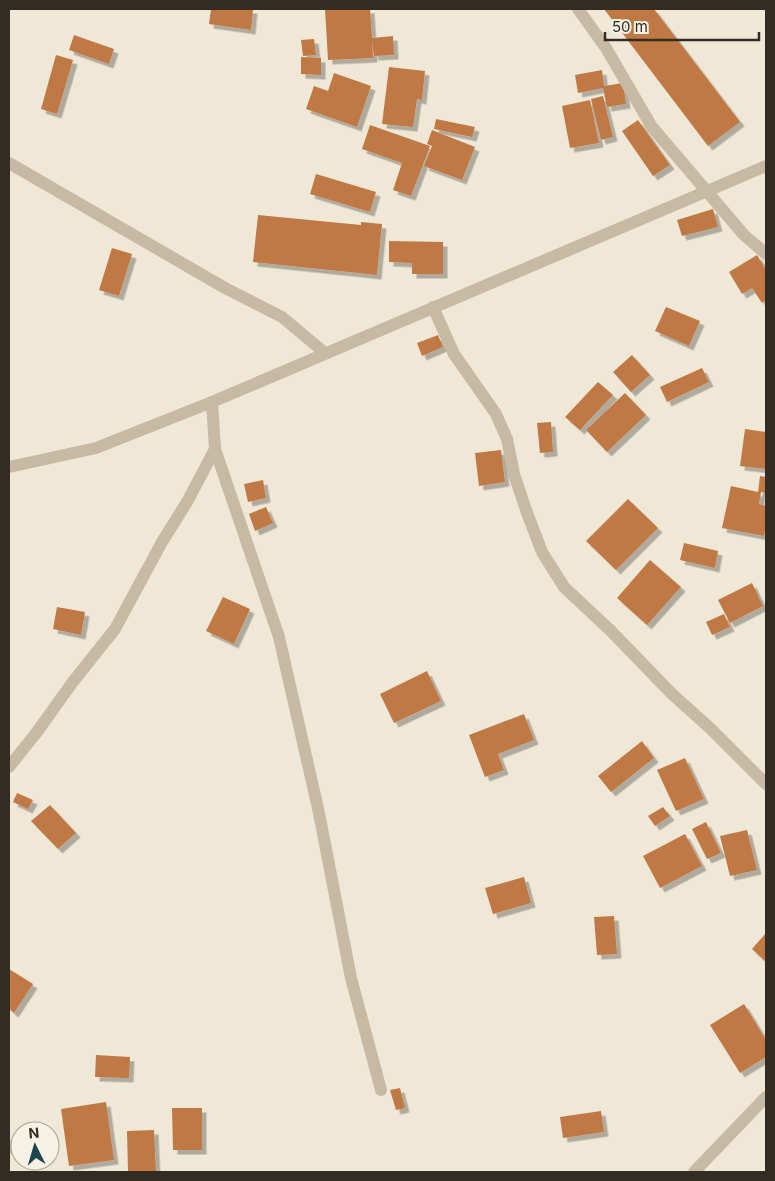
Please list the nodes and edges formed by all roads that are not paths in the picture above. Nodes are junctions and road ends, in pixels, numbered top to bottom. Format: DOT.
graph roads {
  1 [pos="578,9"];
  2 [pos="9,163"];
  3 [pos="766,166"];
  4 [pos="706,191"];
  5 [pos="766,254"];
  6 [pos="434,307"];
  7 [pos="324,353"];
  8 [pos="212,402"];
  9 [pos="215,449"];
  10 [pos="9,467"];
  11 [pos="9,767"];
  12 [pos="766,784"];
  13 [pos="381,1090"];
  14 [pos="766,1097"];
  15 [pos="694,1172"];
  1 -- 4 [label="street"];
  2 -- 7 [label="street"];
  3 -- 4 [label="street"];
  4 -- 5 [label="street"];
  4 -- 6 [label="street"];
  6 -- 7 [label="street"];
  6 -- 12 [label="street"];
  7 -- 8 [label="street"];
  8 -- 9 [label="street"];
  8 -- 10 [label="street"];
  9 -- 11 [label="street"];
  9 -- 13 [label="street"];
  14 -- 15 [label="street"];
}
